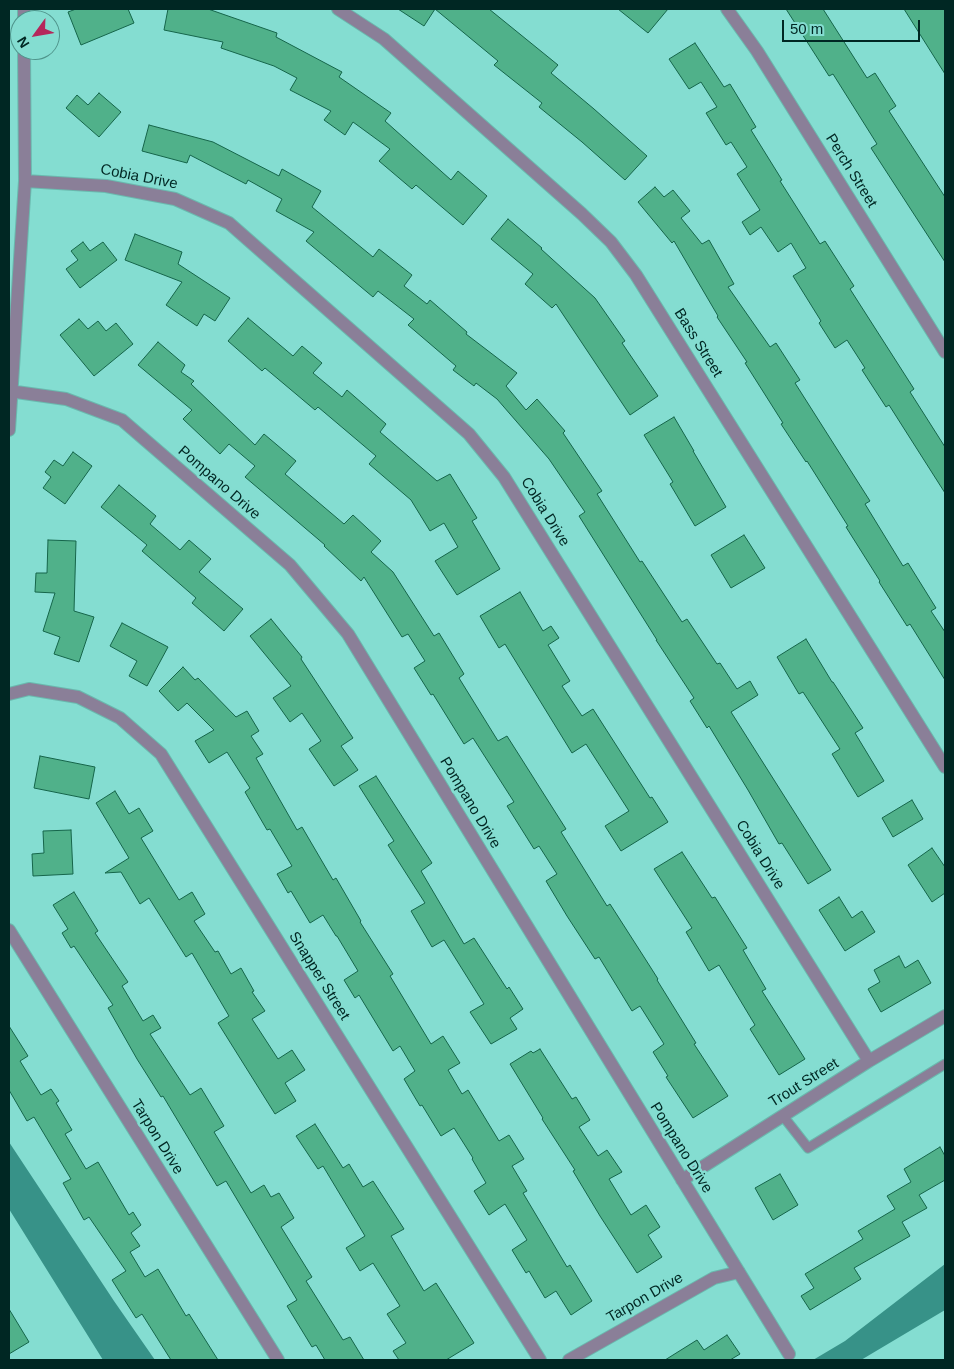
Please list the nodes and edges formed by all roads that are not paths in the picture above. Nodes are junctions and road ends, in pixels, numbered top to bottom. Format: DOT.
graph roads {
  1 [pos="338,9"];
  2 [pos="727,9"];
  3 [pos="24,60"];
  4 [pos="24,181"];
  5 [pos="945,352"];
  6 [pos="10,391"];
  7 [pos="9,430"];
  8 [pos="9,694"];
  9 [pos="945,767"];
  10 [pos="9,930"];
  11 [pos="945,1016"];
  12 [pos="869,1061"];
  13 [pos="945,1064"];
  14 [pos="784,1116"];
  15 [pos="682,1180"];
  16 [pos="739,1272"];
  17 [pos="789,1354"];
  18 [pos="278,1360"];
  19 [pos="540,1360"];
  20 [pos="569,1360"];
  1 -- 9 [label="street, Bass Street"];
  2 -- 5 [label="street, Perch Street"];
  3 -- 4 [label="street"];
  4 -- 6 [label="street"];
  4 -- 12 [label="street, Cobia Drive"];
  6 -- 7 [label="street"];
  6 -- 15 [label="street, Pompano Drive"];
  8 -- 19 [label="street, Snapper Street"];
  10 -- 18 [label="street, Tarpon Drive"];
  11 -- 12 [label="street, Trout Street"];
  12 -- 14 [label="street, Trout Street"];
  13 -- 14 [label="lane"];
  14 -- 15 [label="street, Trout Street"];
  15 -- 16 [label="street, Pompano Drive"];
  16 -- 17 [label="street, Pompano Drive"];
  16 -- 20 [label="street, Tarpon Drive"];
}
